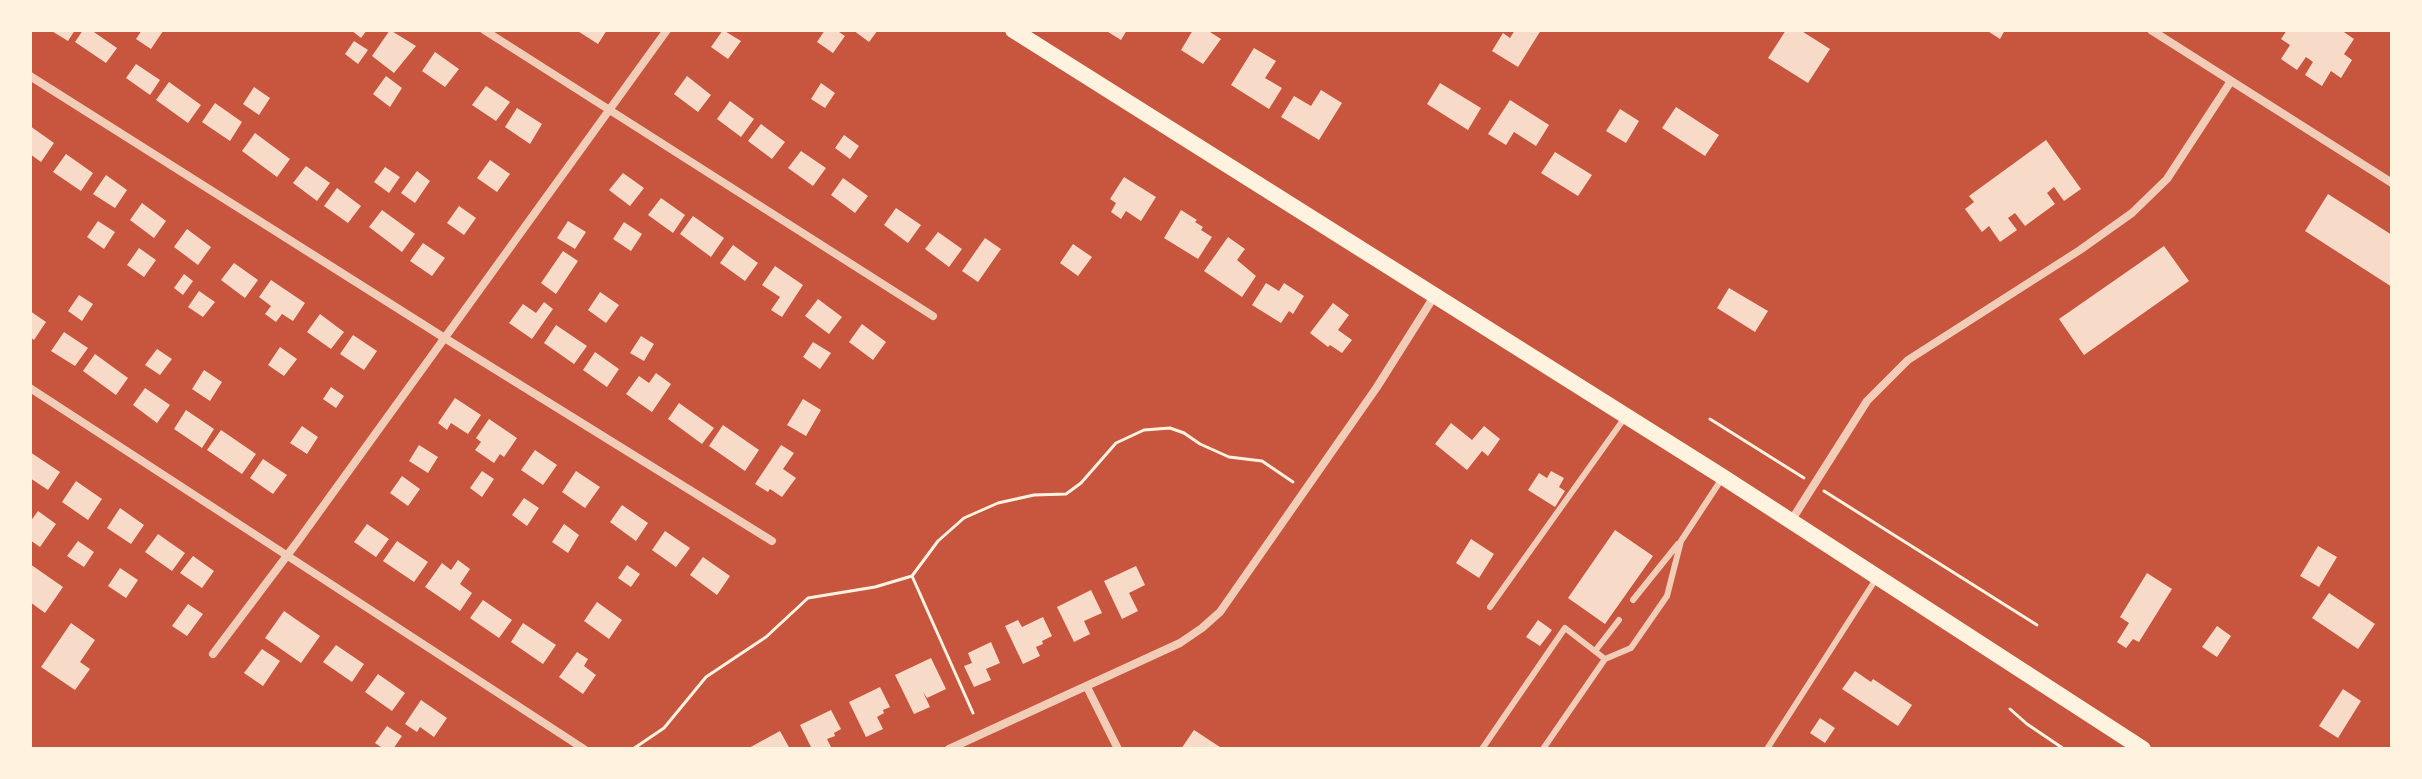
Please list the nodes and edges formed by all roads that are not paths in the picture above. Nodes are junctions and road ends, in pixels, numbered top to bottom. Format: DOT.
graph roads {
  1 [pos="484,30"];
  2 [pos="667,30"];
  3 [pos="1013,30"];
  4 [pos="2151,30"];
  5 [pos="30,76"];
  6 [pos="2231,81"];
  7 [pos="609,110"];
  8 [pos="2392,183"];
  9 [pos="1435,295"];
  10 [pos="933,316"];
  11 [pos="443,337"];
  12 [pos="30,388"];
  13 [pos="1626,416"];
  14 [pos="1723,477"];
  15 [pos="1791,521"];
  16 [pos="772,541"];
  17 [pos="1681,541"];
  18 [pos="288,555"];
  19 [pos="1878,576"];
  20 [pos="1633,600"];
  21 [pos="1490,607"];
  22 [pos="1619,620"];
  23 [pos="1595,651"];
  24 [pos="213,654"];
  25 [pos="1605,659"];
  26 [pos="1087,687"];
  27 [pos="2134,747"];
  28 [pos="584,749"];
  29 [pos="949,749"];
  30 [pos="1118,749"];
  31 [pos="1482,749"];
  32 [pos="1543,749"];
  33 [pos="1767,749"];
  1 -- 7 [label="street"];
  2 -- 7 [label="street"];
  3 -- 9 [label="main road"];
  4 -- 6 [label="street"];
  5 -- 11 [label="street"];
  6 -- 8 [label="street"];
  6 -- 15 [label="street"];
  7 -- 10 [label="street"];
  7 -- 11 [label="street"];
  9 -- 13 [label="main road"];
  9 -- 26 [label="street"];
  11 -- 16 [label="street"];
  11 -- 18 [label="street"];
  12 -- 18 [label="street"];
  13 -- 14 [label="main road"];
  13 -- 21 [label="lane"];
  14 -- 15 [label="main road"];
  14 -- 17 [label="lane"];
  15 -- 19 [label="main road"];
  17 -- 20 [label="lane"];
  17 -- 25 [label="lane"];
  18 -- 24 [label="street"];
  18 -- 28 [label="street"];
  19 -- 27 [label="main road"];
  19 -- 33 [label="lane"];
  22 -- 23 [label="lane"];
  23 -- 25 [label="lane"];
  23 -- 31 [label="lane"];
  25 -- 32 [label="lane"];
  26 -- 29 [label="street"];
  26 -- 30 [label="street"];
}
